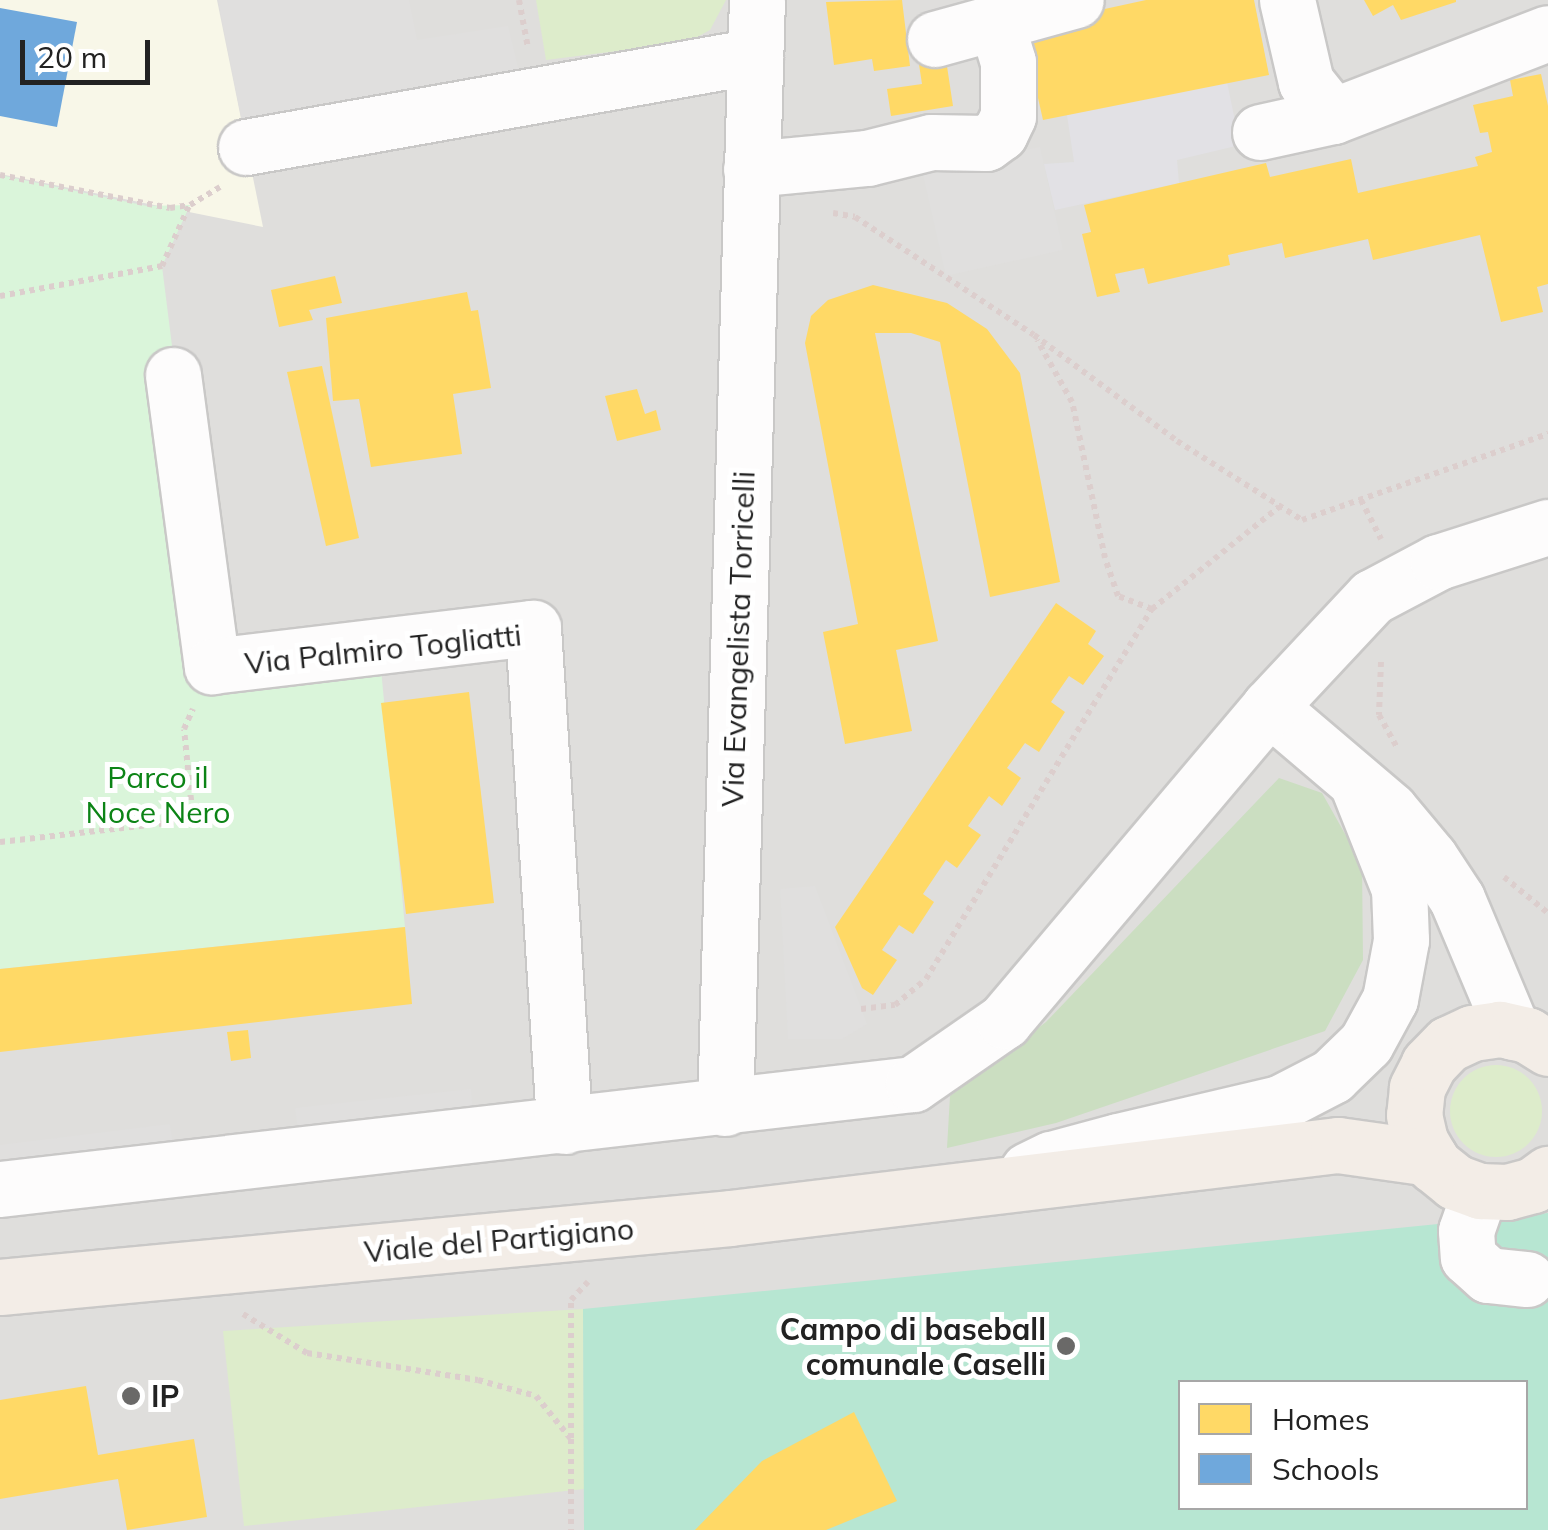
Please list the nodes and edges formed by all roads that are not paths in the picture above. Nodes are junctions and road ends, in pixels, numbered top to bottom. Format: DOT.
graph roads {
  1 [pos="757,0"];
  2 [pos="1076,0"];
  3 [pos="1286,0"];
  4 [pos="995,19"];
  5 [pos="1548,33"];
  6 [pos="935,39"];
  7 [pos="755,56"];
  8 [pos="1333,116"];
  9 [pos="1260,132"];
  10 [pos="238,161"];
  11 [pos="750,190"];
  12 [pos="173,375"];
  13 [pos="1548,528"];
  14 [pos="1269,707"];
  15 [pos="1380,771"];
  16 [pos="1508,1039"];
  17 [pos="1416,1102"];
  18 [pos="725,1108"];
  19 [pos="564,1126"];
  20 [pos="1338,1145"];
  21 [pos="1430,1158"];
  22 [pos="1548,1174"];
  23 [pos="996,1186"];
  24 [pos="0,1189"];
  25 [pos="1480,1192"];
  26 [pos="1527,1280"];
  27 [pos="0,1287"];
  1 -- 7 [label="street, Via Evangelista Torricelli"];
  2 -- 4 [label="street"];
  3 -- 8 [label="street"];
  4 -- 6 [label="street"];
  4 -- 11 [label="street"];
  5 -- 8 [label="street"];
  7 -- 10 [label="street"];
  7 -- 11 [label="street, Via Evangelista Torricelli"];
  8 -- 9 [label="street"];
  11 -- 18 [label="street, Via Evangelista Torricelli"];
  12 -- 19 [label="street, Via Palmiro Togliatti"];
  13 -- 14 [label="street"];
  14 -- 15 [label="street"];
  14 -- 18 [label="street"];
  15 -- 16 [label="street"];
  15 -- 23 [label="street, Viale del Partigiano"];
  16 -- 17 [label="main road"];
  17 -- 20 [label="main road"];
  17 -- 21 [label="main road"];
  18 -- 19 [label="street"];
  19 -- 24 [label="street"];
  20 -- 21 [label="main road, Viale del Partigiano"];
  20 -- 23 [label="main road, Viale del Partigiano"];
  21 -- 25 [label="main road"];
  22 -- 25 [label="main road"];
  23 -- 27 [label="main road, Viale del Partigiano"];
  25 -- 26 [label="street"];
}
